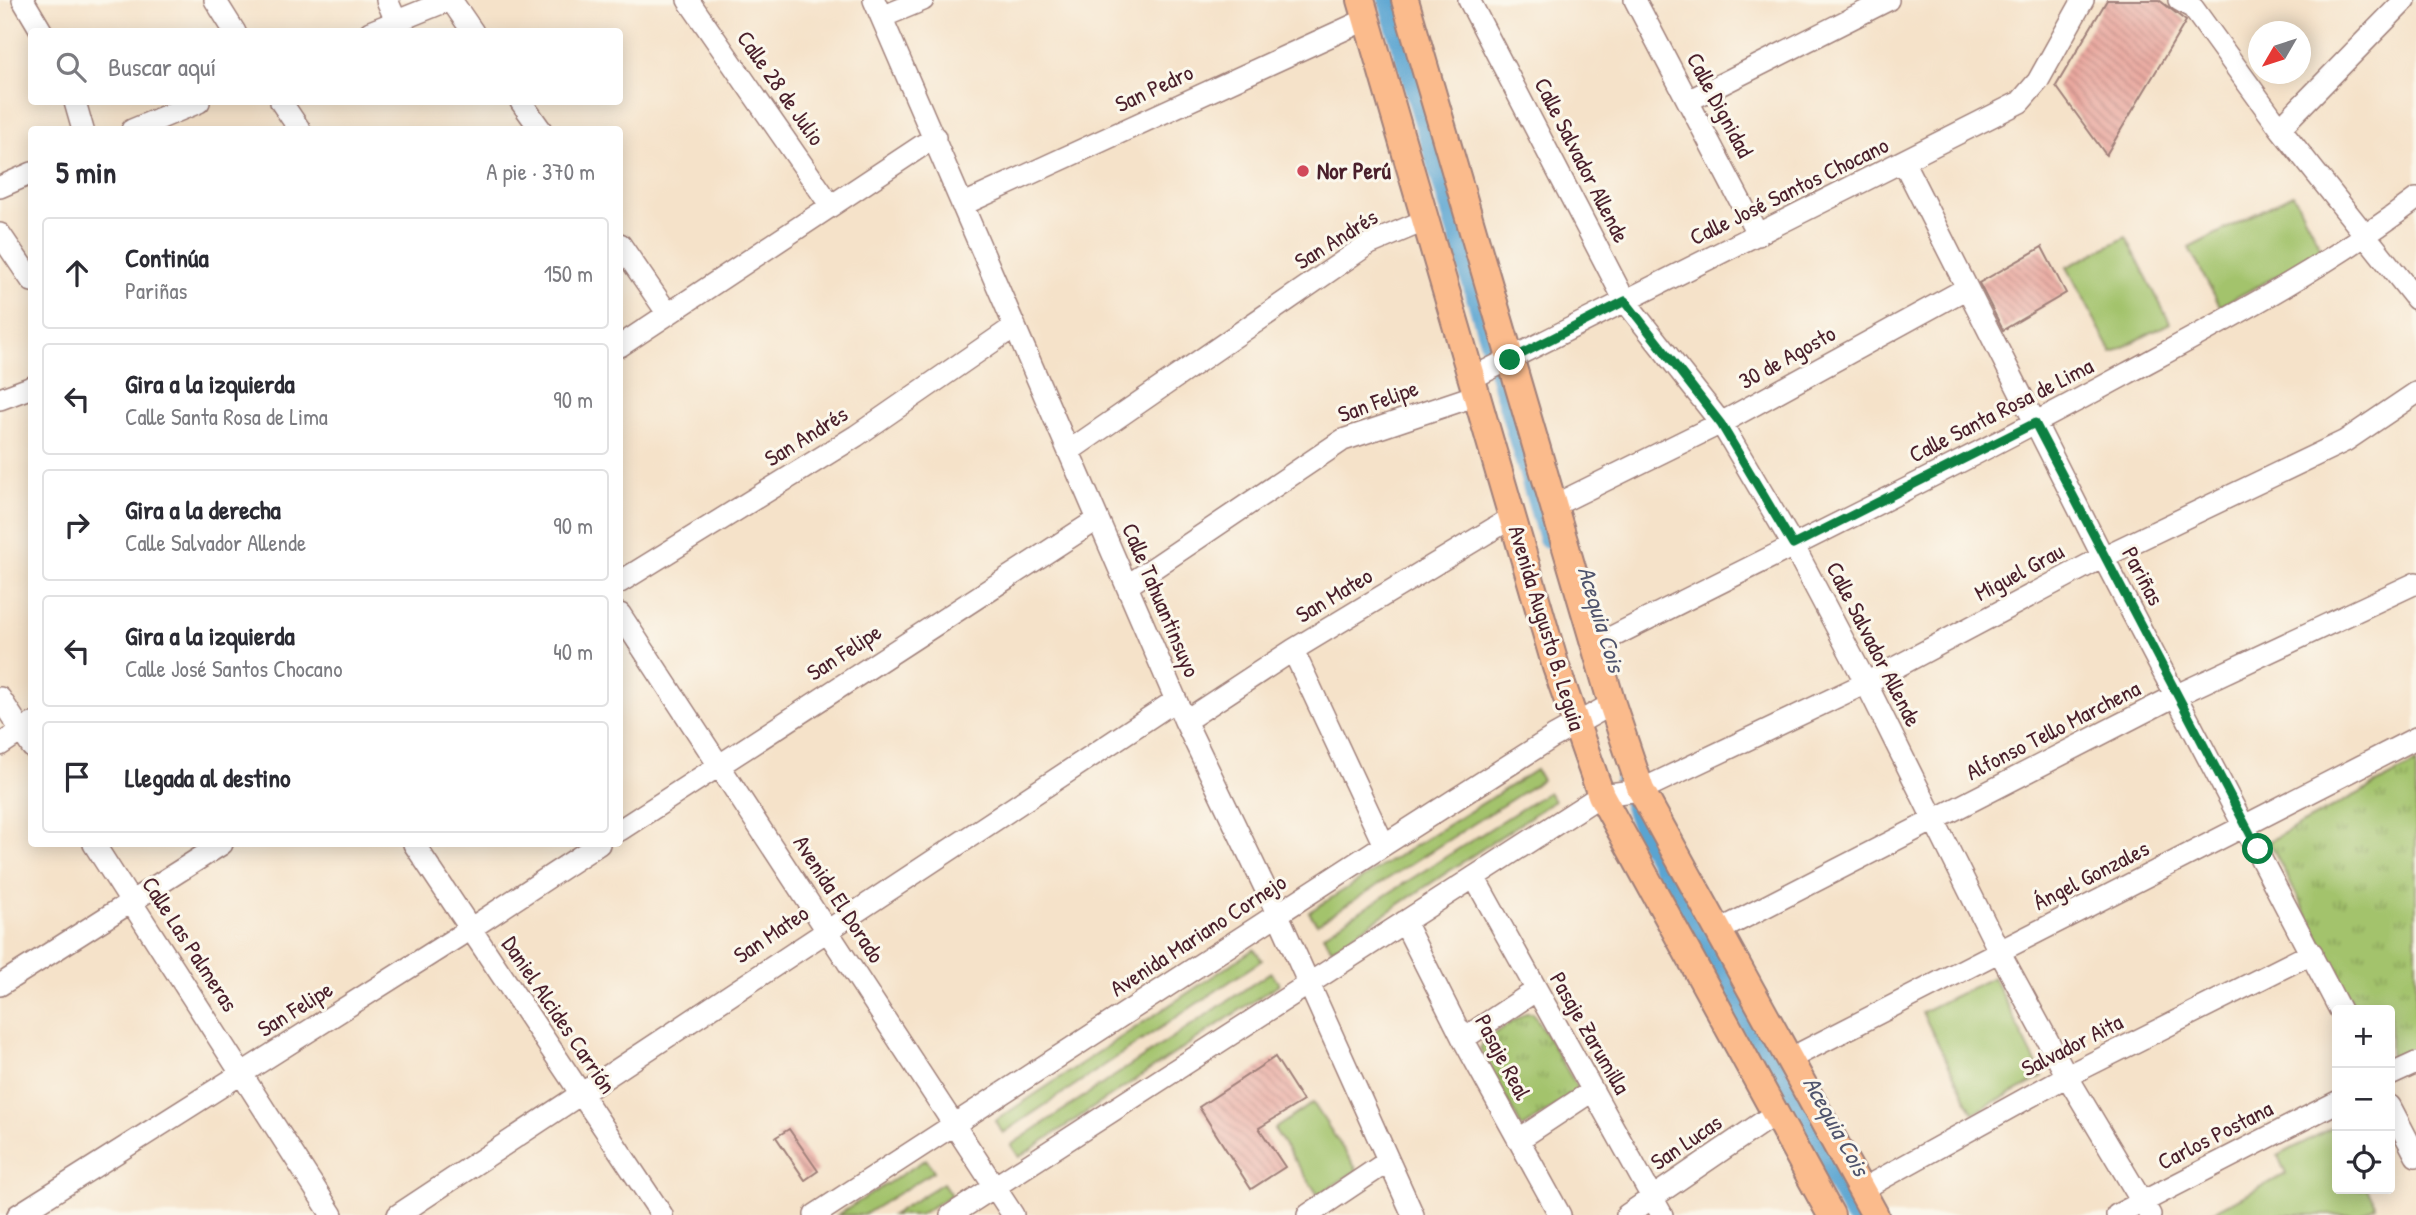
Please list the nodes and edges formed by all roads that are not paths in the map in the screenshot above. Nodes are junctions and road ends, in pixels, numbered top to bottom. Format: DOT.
graph roads {
  1 [pos="23,0"];
  2 [pos="215,0"];
  3 [pos="387,0"];
  4 [pos="450,0"];
  5 [pos="688,0"];
  6 [pos="923,0"];
  7 [pos="1405,0"];
  8 [pos="1469,0"];
  9 [pos="1635,0"];
  10 [pos="1888,0"];
  11 [pos="2083,0"];
  12 [pos="2179,0"];
  13 [pos="2405,0"];
  14 [pos="878,9"];
  15 [pos="1364,10"];
  16 [pos="396,21"];
  17 [pos="40,28"];
  18 [pos="232,28"];
  19 [pos="379,28"];
  20 [pos="470,28"];
  21 [pos="1688,101"];
  22 [pos="76,105"];
  23 [pos="192,105"];
  24 [pos="283,105"];
  25 [pos="524,105"];
  26 [pos="82,126"];
  27 [pos="142,126"];
  28 [pos="296,126"];
  29 [pos="538,126"];
  30 [pos="2280,128"];
  31 [pos="935,137"];
  32 [pos="1904,163"];
  33 [pos="28,175"];
  34 [pos="0,187"];
  35 [pos="2416,199"];
  36 [pos="962,205"];
  37 [pos="831,206"];
  38 [pos="1426,220"];
  39 [pos="0,234"];
  40 [pos="1758,235"];
  41 [pos="2367,236"];
  42 [pos="623,248"];
  43 [pos="28,275"];
  44 [pos="1967,288"];
  45 [pos="2416,299"];
  46 [pos="1625,301"];
  47 [pos="668,314"];
  48 [pos="1015,326"];
  49 [pos="623,344"];
  50 [pos="1511,360"];
  51 [pos="1475,383"];
  52 [pos="28,388"];
  53 [pos="2416,393"];
  54 [pos="0,399"];
  55 [pos="2035,423"];
  56 [pos="1721,424"];
  57 [pos="1069,451"];
  58 [pos="1555,505"];
  59 [pos="1513,517"];
  60 [pos="1098,519"];
  61 [pos="1793,545"];
  62 [pos="2103,557"];
  63 [pos="623,580"];
  64 [pos="2416,583"];
  65 [pos="1127,586"];
  66 [pos="623,619"];
  67 [pos="1596,645"];
  68 [pos="1293,650"];
  69 [pos="1866,683"];
  70 [pos="2176,695"];
  71 [pos="0,698"];
  72 [pos="1176,700"];
  73 [pos="1612,704"];
  74 [pos="1185,721"];
  75 [pos="1576,723"];
  76 [pos="28,734"];
  77 [pos="2416,738"];
  78 [pos="0,745"];
  79 [pos="719,764"];
  80 [pos="1640,790"];
  81 [pos="1602,795"];
  82 [pos="1934,821"];
  83 [pos="2246,826"];
  84 [pos="623,828"];
  85 [pos="1384,845"];
  86 [pos="96,847"];
  87 [pos="217,847"];
  88 [pos="416,847"];
  89 [pos="593,847"];
  90 [pos="1474,877"];
  91 [pos="131,902"];
  92 [pos="1278,915"];
  93 [pos="1404,922"];
  94 [pos="470,929"];
  95 [pos="827,929"];
  96 [pos="1718,931"];
  97 [pos="1999,951"];
  98 [pos="2312,953"];
  99 [pos="1308,984"];
  100 [pos="0,985"];
  101 [pos="1535,991"];
  102 [pos="2338,1005"];
  103 [pos="1463,1039"];
  104 [pos="1788,1059"];
  105 [pos="2416,1063"];
  106 [pos="242,1073"];
  107 [pos="2395,1073"];
  108 [pos="2067,1076"];
  109 [pos="1592,1091"];
  110 [pos="580,1094"];
  111 [pos="2332,1105"];
  112 [pos="1776,1113"];
  113 [pos="2395,1116"];
  114 [pos="954,1123"];
  115 [pos="1518,1140"];
  116 [pos="2416,1156"];
  117 [pos="1387,1162"];
  118 [pos="995,1187"];
  119 [pos="1861,1190"];
  120 [pos="1657,1206"];
  121 [pos="2146,1209"];
  122 [pos="18,1215"];
  123 [pos="332,1215"];
  124 [pos="398,1215"];
  125 [pos="662,1215"];
  126 [pos="815,1215"];
  127 [pos="951,1215"];
  128 [pos="1013,1215"];
  129 [pos="1308,1215"];
  130 [pos="1413,1215"];
  131 [pos="1560,1215"];
  132 [pos="1627,1215"];
  133 [pos="1831,1215"];
  134 [pos="1875,1215"];
  135 [pos="2118,1215"];
  1 -- 17 [label="street"];
  2 -- 18 [label="street"];
  3 -- 16 [label="street"];
  4 -- 16 [label="street"];
  4 -- 20 [label="street"];
  5 -- 37 [label="street, Calle 28 de Julio"];
  6 -- 14 [label="street"];
  7 -- 50 [label="main road, Avenida Augusto B. Leguia"];
  8 -- 46 [label="street, Calle Salvador Allende"];
  9 -- 21 [label="street, Calle Dignidad"];
  10 -- 21 [label="street"];
  11 -- 32 [label="street, Calle José Santos Chocano"];
  12 -- 30 [label="street"];
  13 -- 30 [label="street"];
  14 -- 31 [label="street, Calle Tahuantinsuyo"];
  15 -- 36 [label="street, San Pedro"];
  15 -- 38 [label="main road, Avenida Augusto B. Leguia"];
  16 -- 19 [label="street"];
  21 -- 40 [label="street, Calle Dignidad"];
  22 -- 26 [label="street"];
  23 -- 27 [label="street"];
  24 -- 28 [label="street"];
  25 -- 29 [label="street"];
  30 -- 41 [label="street"];
  31 -- 36 [label="street, Calle Tahuantinsuyo"];
  31 -- 37 [label="street"];
  32 -- 40 [label="street, Calle José Santos Chocano"];
  32 -- 44 [label="street, Pariñas"];
  33 -- 34 [label="street"];
  35 -- 41 [label="street, Calle Santa Rosa de Lima"];
  36 -- 48 [label="street, Calle Tahuantinsuyo"];
  37 -- 47 [label="street"];
  38 -- 51 [label="main road, Avenida Augusto B. Leguia"];
  38 -- 57 [label="street, San Andrés"];
  39 -- 43 [label="street"];
  40 -- 46 [label="street, Calle José Santos Chocano"];
  41 -- 45 [label="street"];
  41 -- 55 [label="street, Calle Santa Rosa de Lima"];
  42 -- 47 [label="street"];
  44 -- 55 [label="street, Pariñas"];
  44 -- 56 [label="street, 30 de Agosto"];
  46 -- 50 [label="street, Calle José Santos Chocano"];
  46 -- 56 [label="street, Calle Salvador Allende"];
  47 -- 49 [label="street"];
  48 -- 57 [label="street, Calle Tahuantinsuyo"];
  48 -- 63 [label="street, San Andrés"];
  50 -- 51 [label="street, Calle José Santos Chocano"];
  50 -- 58 [label="main road, Avenida Augusto B. Leguia"];
  51 -- 59 [label="main road, Avenida Augusto B. Leguia"];
  51 -- 65 [label="street, San Felipe"];
  52 -- 54 [label="street"];
  53 -- 62 [label="street, Miguel Grau"];
  55 -- 61 [label="street, Calle Santa Rosa de Lima"];
  55 -- 62 [label="street, Pariñas"];
  56 -- 58 [label="street, 30 de Agosto"];
  56 -- 61 [label="street, Calle Salvador Allende"];
  57 -- 60 [label="street, Calle Tahuantinsuyo"];
  58 -- 67 [label="main road, Avenida Augusto B. Leguia"];
  59 -- 68 [label="street, San Mateo"];
  59 -- 75 [label="main road, Avenida Augusto B. Leguia"];
  60 -- 65 [label="street, Calle Tahuantinsuyo"];
  60 -- 79 [label="street, San Felipe"];
  61 -- 67 [label="street, Calle Santa Rosa de Lima"];
  61 -- 69 [label="street, Calle Salvador Allende"];
  62 -- 69 [label="street, Miguel Grau"];
  62 -- 70 [label="street, Pariñas"];
  64 -- 70 [label="street, Alfonso Tello Marchena"];
  65 -- 72 [label="street, Calle Tahuantinsuyo"];
  66 -- 79 [label="street, Avenida El Dorado"];
  67 -- 73 [label="main road, Avenida Augusto B. Leguia"];
  68 -- 74 [label="street, San Mateo"];
  68 -- 85 [label="street"];
  69 -- 80 [label="street, Miguel Grau"];
  69 -- 82 [label="street, Calle Salvador Allende"];
  70 -- 82 [label="street, Alfonso Tello Marchena"];
  70 -- 83 [label="street, Pariñas"];
  71 -- 76 [label="street"];
  72 -- 74 [label="street, Calle Tahuantinsuyo"];
  72 -- 95 [label="street, San Mateo"];
  73 -- 75 [label="street, Avenida Mariano Cornejo"];
  73 -- 80 [label="main road, Avenida Augusto B. Leguia"];
  74 -- 92 [label="street, Calle Tahuantinsuyo"];
  75 -- 81 [label="main road, Avenida Augusto B. Leguia"];
  75 -- 85 [label="street, Avenida Mariano Cornejo"];
  76 -- 78 [label="street"];
  77 -- 83 [label="street, Ángel Gonzales"];
  79 -- 84 [label="street, San Felipe"];
  79 -- 95 [label="street, Avenida El Dorado"];
  80 -- 81 [label="street"];
  80 -- 96 [label="main road, Avenida Augusto B. Leguia"];
  81 -- 90 [label="street"];
  81 -- 112 [label="main road, Avenida Augusto B. Leguia"];
  82 -- 96 [label="street, Alfonso Tello Marchena"];
  82 -- 97 [label="street, Calle Salvador Allende"];
  83 -- 97 [label="street, Ángel Gonzales"];
  83 -- 98 [label="street, Pariñas"];
  85 -- 92 [label="street, Avenida Mariano Cornejo"];
  86 -- 91 [label="street, Calle Las Palmeras"];
  87 -- 91 [label="street"];
  88 -- 94 [label="street, Daniel Alcides Carrión"];
  89 -- 94 [label="street, San Felipe"];
  90 -- 93 [label="street"];
  90 -- 101 [label="street, Pasaje Zarumilla"];
  91 -- 100 [label="street"];
  91 -- 106 [label="street, Calle Las Palmeras"];
  92 -- 99 [label="street, Calle Tahuantinsuyo"];
  92 -- 114 [label="street, Avenida Mariano Cornejo"];
  93 -- 99 [label="street"];
  93 -- 103 [label="street, Pasaje Real"];
  94 -- 106 [label="street, San Felipe"];
  94 -- 110 [label="street, Daniel Alcides Carrión"];
  95 -- 110 [label="street, San Mateo"];
  95 -- 114 [label="street, Avenida El Dorado"];
  96 -- 104 [label="main road, Avenida Augusto B. Leguia"];
  97 -- 104 [label="street, Ángel Gonzales"];
  97 -- 108 [label="street, Calle Salvador Allende"];
  98 -- 102 [label="street, Pariñas"];
  98 -- 108 [label="street, Salvador Aita"];
  99 -- 117 [label="street, Calle Tahuantinsuyo"];
  99 -- 118 [label="street"];
  101 -- 103 [label="street"];
  101 -- 109 [label="street, Pasaje Zarumilla"];
  103 -- 115 [label="street, Pasaje Real"];
  104 -- 119 [label="main road, Avenida Augusto B. Leguia"];
  105 -- 107 [label="street"];
  106 -- 122 [label="street, San Felipe"];
  106 -- 123 [label="street, Calle Las Palmeras"];
  108 -- 119 [label="street, Salvador Aita"];
  108 -- 121 [label="street, Calle Salvador Allende"];
  109 -- 115 [label="street"];
  109 -- 120 [label="street, Pasaje Zarumilla"];
  110 -- 124 [label="street, San Mateo"];
  110 -- 125 [label="street, Daniel Alcides Carrión"];
  111 -- 121 [label="street, Carlos Postana"];
  112 -- 120 [label="street, San Lucas"];
  112 -- 133 [label="main road, Avenida Augusto B. Leguia"];
  113 -- 116 [label="street"];
  114 -- 118 [label="street, Avenida El Dorado"];
  114 -- 126 [label="street, Avenida Mariano Cornejo"];
  115 -- 131 [label="street, Pasaje Real"];
  117 -- 129 [label="street"];
  117 -- 130 [label="street, Calle Tahuantinsuyo"];
  118 -- 127 [label="street"];
  118 -- 128 [label="street, Avenida El Dorado"];
  119 -- 134 [label="main road, Avenida Augusto B. Leguia"];
  120 -- 132 [label="street, San Lucas"];
  121 -- 135 [label="street, Carlos Postana"];
}
